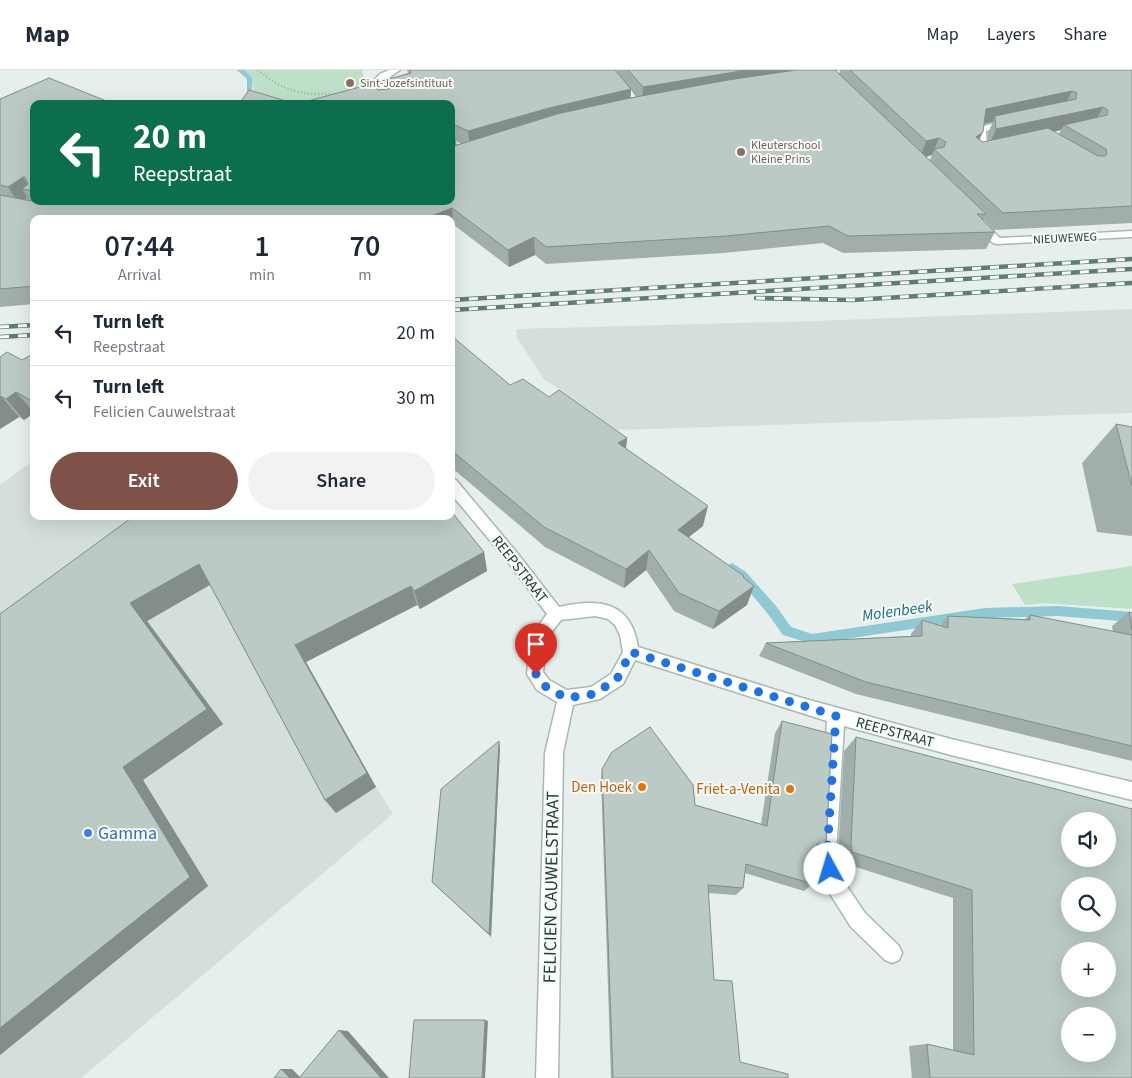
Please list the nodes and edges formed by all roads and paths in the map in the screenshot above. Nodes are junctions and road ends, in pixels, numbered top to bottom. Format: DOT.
graph roads {
  1 [pos="258,70"];
  2 [pos="396,70"];
  3 [pos="382,73"];
  4 [pos="374,84"];
  5 [pos="382,100"];
  6 [pos="1019,121"];
  7 [pos="982,152"];
  8 [pos="970,215"];
  9 [pos="1132,234"];
  10 [pos="455,489"];
  11 [pos="556,614"];
  12 [pos="631,652"];
  13 [pos="566,698"];
  14 [pos="836,716"];
  15 [pos="1132,791"];
  16 [pos="892,953"];
  17 [pos="547,1078"];
  1 -- 4 [label="path"];
  2 -- 3 [label="street"];
  3 -- 4 [label="street"];
  4 -- 5 [label="street"];
  6 -- 7 [label="street"];
  8 -- 9 [label="street, NIEUWEWEG"];
  10 -- 11 [label="street, REEPSTRAAT"];
  11 -- 12 [label="street, REEPSTRAAT"];
  11 -- 13 [label="street"];
  12 -- 13 [label="street"];
  12 -- 14 [label="street, REEPSTRAAT"];
  13 -- 17 [label="street, FELICIEN CAUWELSTRAAT"];
  14 -- 15 [label="street, REEPSTRAAT"];
  14 -- 16 [label="street"];
}
